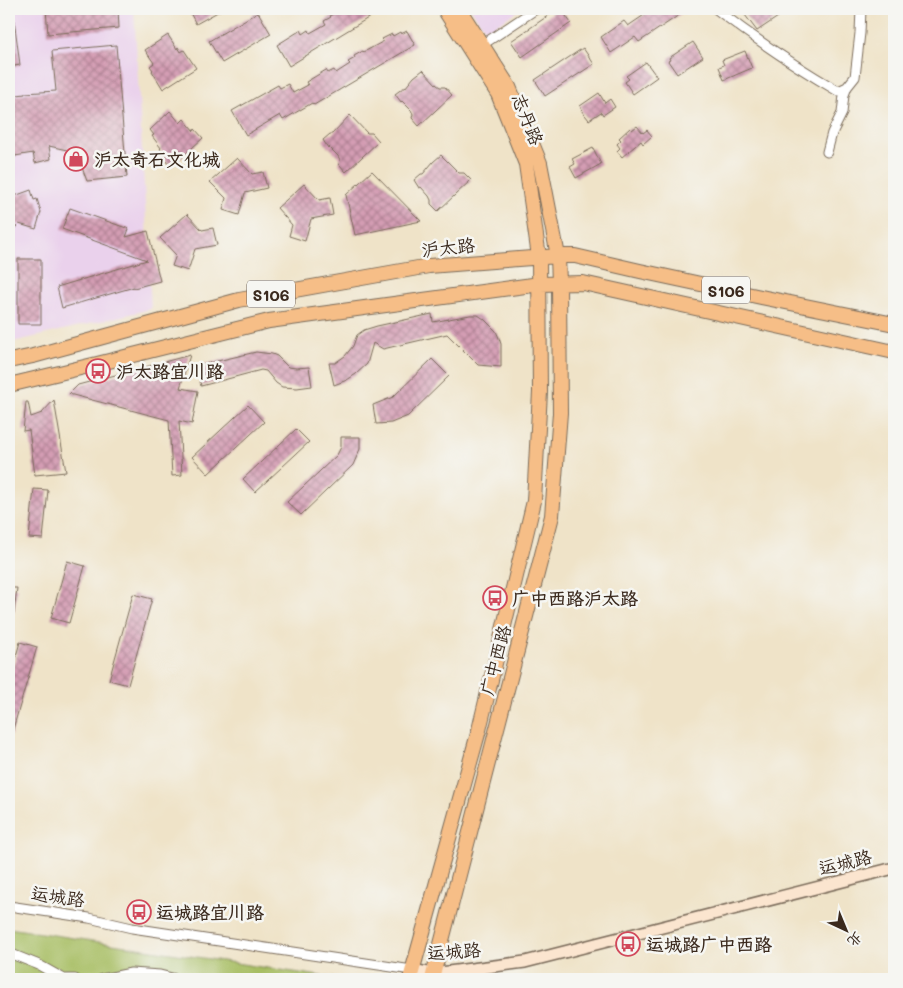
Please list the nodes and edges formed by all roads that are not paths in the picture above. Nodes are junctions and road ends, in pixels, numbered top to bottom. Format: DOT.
graph roads {
  1 [pos="444,9"];
  2 [pos="459,9"];
  3 [pos="536,9"];
  4 [pos="716,9"];
  5 [pos="861,9"];
  6 [pos="482,45"];
  7 [pos="848,87"];
  8 [pos="827,152"];
  9 [pos="558,256"];
  10 [pos="539,257"];
  11 [pos="559,283"];
  12 [pos="540,284"];
  13 [pos="894,324"];
  14 [pos="894,352"];
  15 [pos="9,361"];
  16 [pos="9,385"];
  17 [pos="894,868"];
  18 [pos="9,906"];
  19 [pos="9,953"];
  20 [pos="411,975"];
  21 [pos="432,977"];
  22 [pos="75,979"];
  23 [pos="102,979"];
  24 [pos="176,979"];
  1 -- 10 [label="main road, 志丹路"];
  2 -- 6 [label="main road, 志丹路"];
  3 -- 6 [label="street"];
  4 -- 7 [label="street"];
  5 -- 7 [label="street"];
  6 -- 9 [label="main road, 志丹路"];
  7 -- 8 [label="street"];
  9 -- 10 [label="main road, 沪太路 / S106"];
  9 -- 11 [label="main road, 广中西路"];
  9 -- 13 [label="main road, 沪太路 / S106"];
  10 -- 12 [label="main road, 广中西路"];
  10 -- 15 [label="main road, 沪太路 / S106"];
  11 -- 12 [label="main road, S106"];
  11 -- 14 [label="main road, S106"];
  11 -- 21 [label="main road, 广中西路"];
  12 -- 16 [label="main road, S106"];
  12 -- 20 [label="main road, 广中西路"];
  17 -- 21 [label="street, 运城路"];
  18 -- 20 [label="street, 运城路"];
  19 -- 22 [label="street"];
  20 -- 21 [label="street, 运城路"];
  23 -- 24 [label="street"];
}
